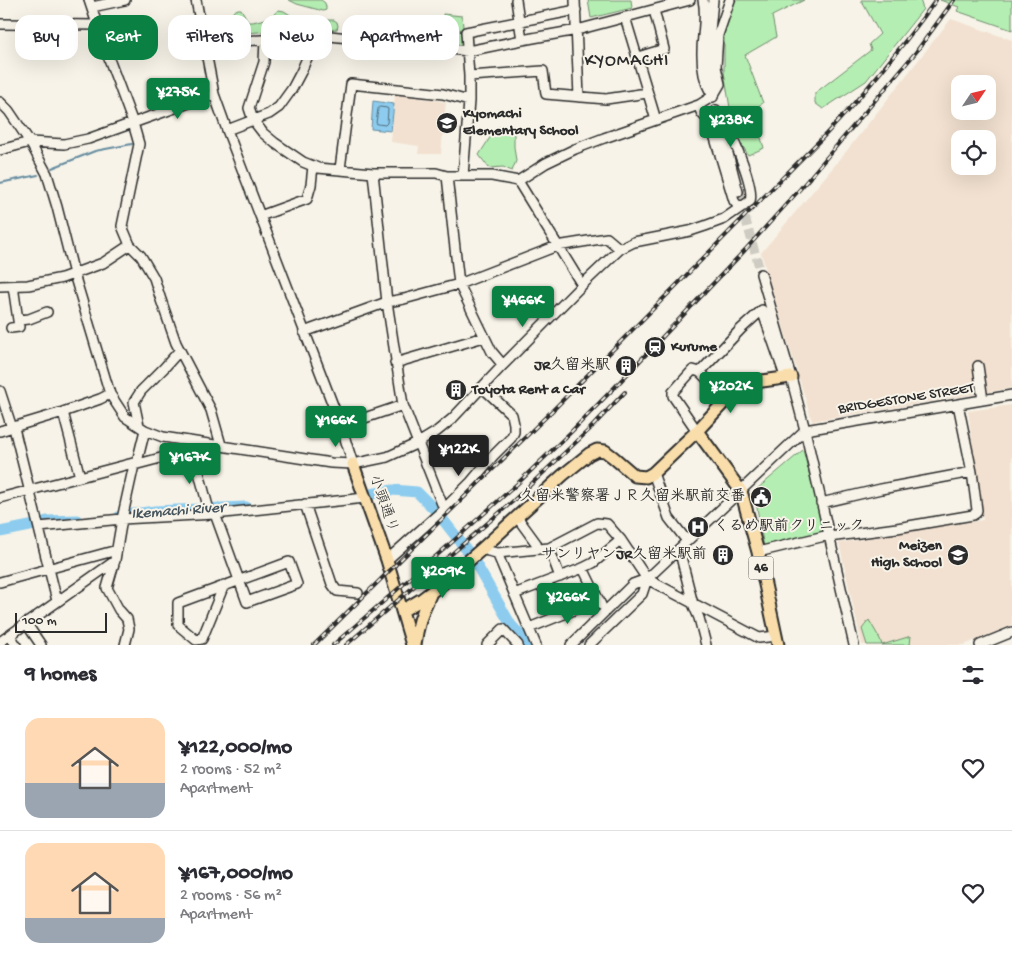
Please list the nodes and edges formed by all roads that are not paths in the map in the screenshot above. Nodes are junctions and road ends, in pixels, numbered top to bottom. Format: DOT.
graph roads {
  1 [pos="125,0"];
  2 [pos="196,0"];
  3 [pos="516,0"];
  4 [pos="575,0"];
  5 [pos="690,0"];
  6 [pos="703,0"];
  7 [pos="714,0"];
  8 [pos="730,0"];
  9 [pos="90,4"];
  10 [pos="576,10"];
  11 [pos="654,10"];
  12 [pos="199,15"];
  13 [pos="626,17"];
  14 [pos="520,20"];
  15 [pos="0,24"];
  16 [pos="88,26"];
  17 [pos="577,30"];
  18 [pos="332,36"];
  19 [pos="522,40"];
  20 [pos="468,51"];
  21 [pos="638,57"];
  22 [pos="110,60"];
  23 [pos="208,60"];
  24 [pos="264,60"];
  25 [pos="306,60"];
  26 [pos="469,76"];
  27 [pos="647,93"];
  28 [pos="214,94"];
  29 [pos="713,96"];
  30 [pos="579,97"];
  31 [pos="469,101"];
  32 [pos="0,102"];
  33 [pos="699,106"];
  34 [pos="716,110"];
  35 [pos="253,120"];
  36 [pos="656,120"];
  37 [pos="133,123"];
  38 [pos="227,130"];
  39 [pos="30,142"];
  40 [pos="0,150"];
  41 [pos="313,166"];
  42 [pos="340,170"];
  43 [pos="373,173"];
  44 [pos="447,176"];
  45 [pos="463,176"];
  46 [pos="518,180"];
  47 [pos="735,191"];
  48 [pos="747,204"];
  49 [pos="260,216"];
  50 [pos="705,226"];
  51 [pos="130,245"];
  52 [pos="557,246"];
  53 [pos="620,249"];
  54 [pos="74,274"];
  55 [pos="761,274"];
  56 [pos="459,284"];
  57 [pos="0,286"];
  58 [pos="13,286"];
  59 [pos="582,286"];
  60 [pos="387,302"];
  61 [pos="47,312"];
  62 [pos="18,320"];
  63 [pos="11,328"];
  64 [pos="304,332"];
  65 [pos="484,337"];
  66 [pos="180,350"];
  67 [pos="395,363"];
  68 [pos="503,365"];
  69 [pos="978,366"];
  70 [pos="700,372"];
  71 [pos="788,377"];
  72 [pos="482,387"];
  73 [pos="0,391"];
  74 [pos="110,394"];
  75 [pos="1012,396"];
  76 [pos="728,399"];
  77 [pos="983,400"];
  78 [pos="958,404"];
  79 [pos="402,405"];
  80 [pos="63,412"];
  81 [pos="341,426"];
  82 [pos="13,428"];
  83 [pos="142,428"];
  84 [pos="805,430"];
  85 [pos="0,431"];
  86 [pos="697,431"];
  87 [pos="418,443"];
  88 [pos="217,445"];
  89 [pos="193,450"];
  90 [pos="136,464"];
  91 [pos="353,464"];
  92 [pos="972,472"];
  93 [pos="653,473"];
  94 [pos="80,477"];
  95 [pos="30,491"];
  96 [pos="742,491"];
  97 [pos="0,498"];
  98 [pos="365,498"];
  99 [pos="821,503"];
  100 [pos="305,504"];
  101 [pos="444,509"];
  102 [pos="212,514"];
  103 [pos="517,517"];
  104 [pos="122,519"];
  105 [pos="39,527"];
  106 [pos="829,536"];
  107 [pos="621,540"];
  108 [pos="687,541"];
  109 [pos="549,548"];
  110 [pos="481,549"];
  111 [pos="537,549"];
  112 [pos="679,549"];
  113 [pos="118,550"];
  114 [pos="758,552"];
  115 [pos="497,553"];
  116 [pos="115,560"];
  117 [pos="387,560"];
  118 [pos="50,568"];
  119 [pos="583,568"];
  120 [pos="560,577"];
  121 [pos="647,579"];
  122 [pos="238,580"];
  123 [pos="0,582"];
  124 [pos="224,586"];
  125 [pos="432,591"];
  126 [pos="358,592"];
  127 [pos="514,594"];
  128 [pos="599,600"];
  129 [pos="57,601"];
  130 [pos="693,604"];
  131 [pos="606,610"];
  132 [pos="402,611"];
  133 [pos="615,619"];
  134 [pos="26,623"];
  135 [pos="529,628"];
  136 [pos="1012,632"];
  137 [pos="10,635"];
  138 [pos="777,641"];
  139 [pos="998,641"];
  140 [pos="0,642"];
  141 [pos="16,645"];
  142 [pos="41,645"];
  143 [pos="125,645"];
  144 [pos="413,645"];
  145 [pos="487,645"];
  146 [pos="518,645"];
  147 [pos="536,645"];
  148 [pos="571,645"];
  149 [pos="589,645"];
  150 [pos="706,645"];
  151 [pos="854,645"];
  152 [pos="980,645"];
  1 -- 9 [label="street"];
  2 -- 12 [label="street"];
  3 -- 14 [label="street"];
  4 -- 10 [label="street"];
  5 -- 11 [label="street"];
  6 -- 29 [label="street"];
  7 -- 29 [label="street"];
  8 -- 29 [label="street"];
  10 -- 14 [label="street"];
  10 -- 17 [label="street"];
  11 -- 13 [label="street"];
  11 -- 21 [label="street"];
  13 -- 17 [label="street"];
  13 -- 21 [label="street"];
  14 -- 19 [label="street"];
  14 -- 20 [label="street"];
  15 -- 16 [label="street"];
  17 -- 19 [label="street"];
  17 -- 30 [label="street"];
  18 -- 20 [label="street"];
  19 -- 20 [label="street"];
  20 -- 26 [label="street"];
  21 -- 27 [label="street"];
  22 -- 37 [label="street"];
  23 -- 28 [label="street"];
  24 -- 35 [label="street"];
  25 -- 35 [label="street"];
  26 -- 30 [label="street"];
  26 -- 31 [label="street"];
  27 -- 30 [label="street"];
  27 -- 36 [label="street"];
  28 -- 37 [label="street"];
  28 -- 38 [label="street"];
  29 -- 33 [label="street"];
  29 -- 34 [label="street"];
  31 -- 42 [label="street"];
  31 -- 45 [label="street"];
  32 -- 39 [label="street"];
  33 -- 36 [label="street"];
  33 -- 47 [label="street"];
  34 -- 47 [label="street"];
  34 -- 48 [label="street"];
  35 -- 38 [label="street"];
  35 -- 41 [label="street"];
  36 -- 46 [label="street"];
  37 -- 39 [label="street"];
  37 -- 51 [label="street"];
  38 -- 49 [label="street"];
  39 -- 40 [label="street"];
  39 -- 54 [label="street"];
  41 -- 42 [label="street"];
  41 -- 49 [label="street"];
  42 -- 43 [label="street"];
  43 -- 44 [label="street"];
  43 -- 60 [label="street"];
  44 -- 45 [label="street"];
  44 -- 56 [label="street"];
  45 -- 46 [label="street"];
  46 -- 52 [label="street"];
  47 -- 48 [label="street"];
  47 -- 50 [label="street"];
  48 -- 50 [label="street"];
  49 -- 64 [label="street"];
  50 -- 53 [label="street"];
  51 -- 54 [label="street"];
  51 -- 66 [label="street"];
  52 -- 53 [label="street"];
  52 -- 56 [label="street"];
  52 -- 59 [label="street"];
  53 -- 59 [label="street"];
  54 -- 58 [label="street"];
  54 -- 74 [label="street"];
  55 -- 71 [label="street"];
  56 -- 60 [label="street"];
  56 -- 65 [label="street"];
  57 -- 58 [label="street"];
  58 -- 62 [label="street"];
  59 -- 68 [label="street"];
  60 -- 64 [label="street"];
  60 -- 67 [label="street"];
  61 -- 62 [label="street"];
  62 -- 63 [label="street"];
  64 -- 81 [label="street"];
  65 -- 67 [label="street"];
  65 -- 68 [label="street"];
  66 -- 83 [label="street"];
  66 -- 88 [label="street"];
  67 -- 79 [label="street"];
  68 -- 72 [label="street"];
  69 -- 77 [label="street"];
  70 -- 71 [label="street"];
  70 -- 76 [label="street"];
  70 -- 86 [label="street"];
  71 -- 76 [label="main road"];
  71 -- 84 [label="street"];
  72 -- 87 [label="street"];
  72 -- 101 [label="street"];
  73 -- 82 [label="street"];
  74 -- 80 [label="street"];
  74 -- 83 [label="street"];
  75 -- 77 [label="street, BRIDGESTONE STREET"];
  76 -- 86 [label="main road"];
  77 -- 78 [label="street, BRIDGESTONE STREET"];
  78 -- 84 [label="street, BRIDGESTONE STREET"];
  78 -- 92 [label="street"];
  79 -- 81 [label="street"];
  79 -- 87 [label="street"];
  80 -- 82 [label="street"];
  80 -- 94 [label="street"];
  81 -- 91 [label="street"];
  82 -- 85 [label="street"];
  82 -- 95 [label="street"];
  83 -- 88 [label="street"];
  83 -- 90 [label="street"];
  84 -- 96 [label="street"];
  84 -- 99 [label="street"];
  86 -- 93 [label="main road"];
  86 -- 96 [label="main road, 46"];
  87 -- 91 [label="street"];
  87 -- 101 [label="street"];
  88 -- 89 [label="street"];
  88 -- 91 [label="street"];
  89 -- 90 [label="street"];
  89 -- 102 [label="street"];
  90 -- 94 [label="street"];
  90 -- 104 [label="street"];
  91 -- 98 [label="main road, 小頭通り"];
  92 -- 99 [label="street"];
  92 -- 106 [label="street"];
  93 -- 103 [label="main road"];
  93 -- 108 [label="street"];
  94 -- 95 [label="street"];
  95 -- 97 [label="street"];
  95 -- 105 [label="street"];
  96 -- 108 [label="street"];
  96 -- 114 [label="main road, 46"];
  98 -- 100 [label="street"];
  98 -- 117 [label="main road, 小頭通り"];
  99 -- 106 [label="street"];
  100 -- 102 [label="street"];
  100 -- 126 [label="street"];
  101 -- 117 [label="street"];
  102 -- 104 [label="street"];
  102 -- 122 [label="street"];
  103 -- 110 [label="main road"];
  103 -- 111 [label="street"];
  104 -- 105 [label="street"];
  104 -- 113 [label="street"];
  105 -- 118 [label="street"];
  106 -- 114 [label="street"];
  106 -- 151 [label="street"];
  107 -- 109 [label="street"];
  107 -- 119 [label="street"];
  107 -- 121 [label="street"];
  108 -- 112 [label="street"];
  109 -- 111 [label="street"];
  109 -- 120 [label="street"];
  110 -- 115 [label="street"];
  110 -- 125 [label="main road"];
  111 -- 115 [label="street"];
  112 -- 121 [label="street"];
  112 -- 130 [label="street"];
  113 -- 116 [label="street"];
  113 -- 118 [label="street"];
  114 -- 138 [label="main road, 46"];
  115 -- 127 [label="street"];
  116 -- 129 [label="street"];
  116 -- 143 [label="street"];
  117 -- 132 [label="main road, 小頭通り"];
  118 -- 123 [label="street"];
  118 -- 129 [label="street"];
  119 -- 120 [label="street"];
  119 -- 128 [label="street"];
  120 -- 127 [label="street"];
  121 -- 130 [label="street"];
  121 -- 131 [label="street"];
  121 -- 133 [label="street"];
  122 -- 122 [label="street"];
  122 -- 124 [label="street"];
  124 -- 124 [label="street"];
  125 -- 132 [label="main road"];
  125 -- 144 [label="main road"];
  127 -- 135 [label="street"];
  128 -- 131 [label="street"];
  128 -- 135 [label="street"];
  129 -- 134 [label="street"];
  130 -- 138 [label="street"];
  130 -- 150 [label="street"];
  131 -- 133 [label="street"];
  131 -- 148 [label="street"];
  132 -- 144 [label="main road, 小頭通り"];
  133 -- 149 [label="street"];
  134 -- 137 [label="street"];
  134 -- 142 [label="street"];
  135 -- 147 [label="street"];
  136 -- 139 [label="street"];
  137 -- 140 [label="street"];
  137 -- 141 [label="street"];
  139 -- 152 [label="street"];
  145 -- 146 [label="street"];
}
